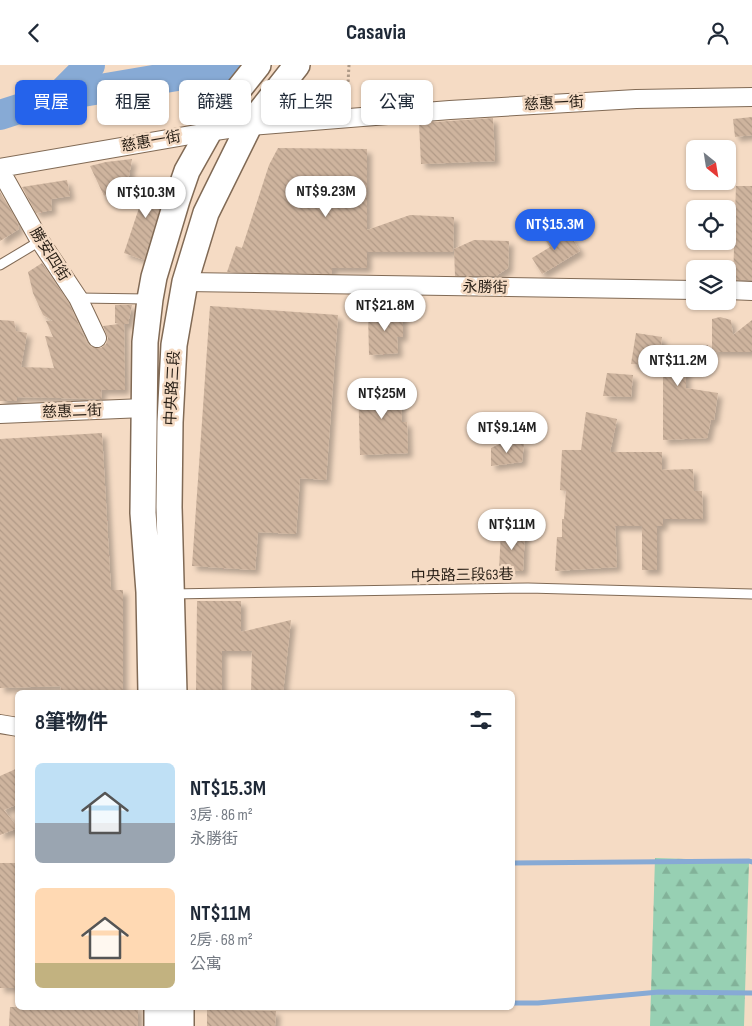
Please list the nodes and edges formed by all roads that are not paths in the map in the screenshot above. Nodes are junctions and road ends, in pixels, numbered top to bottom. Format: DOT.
graph roads {
  1 [pos="258,65"];
  2 [pos="297,65"];
  3 [pos="246,80"];
  4 [pos="752,97"];
  5 [pos="204,125"];
  6 [pos="212,125"];
  7 [pos="237,125"];
  8 [pos="249,126"];
  9 [pos="0,169"];
  10 [pos="40,241"];
  11 [pos="0,265"];
  12 [pos="185,282"];
  13 [pos="686,290"];
  14 [pos="736,290"];
  15 [pos="752,291"];
  16 [pos="78,298"];
  17 [pos="150,299"];
  18 [pos="97,338"];
  19 [pos="144,408"];
  20 [pos="0,414"];
  21 [pos="172,594"];
  22 [pos="752,594"];
  23 [pos="151,690"];
  24 [pos="174,690"];
  25 [pos="0,724"];
  26 [pos="15,726"];
  27 [pos="157,1010"];
  28 [pos="181,1010"];
  29 [pos="157,1026"];
  30 [pos="181,1026"];
  1 -- 3 [label="street, 中央路三段"];
  2 -- 8 [label="street, 中央路三段"];
  4 -- 8 [label="street, 慈惠一街"];
  5 -- 9 [label="street, 慈惠一街"];
  6 -- 17 [label="street, 中央路三段"];
  7 -- 8 [label="street, 慈惠一街"];
  8 -- 12 [label="street, 中央路三段"];
  9 -- 10 [label="street, 勝安四街"];
  10 -- 11 [label="lane"];
  10 -- 16 [label="street, 勝安四街"];
  12 -- 13 [label="street, 永勝街"];
  12 -- 21 [label="street, 中央路三段"];
  14 -- 15 [label="street"];
  16 -- 17 [label="lane"];
  16 -- 18 [label="street, 勝安四街"];
  17 -- 19 [label="street, 中央路三段"];
  19 -- 20 [label="street, 慈惠二街"];
  19 -- 23 [label="street, 中央路三段"];
  21 -- 22 [label="lane, 中央路三段63巷"];
  21 -- 24 [label="street, 中央路三段"];
  25 -- 26 [label="street"];
  27 -- 29 [label="street"];
  28 -- 30 [label="street"];
}
